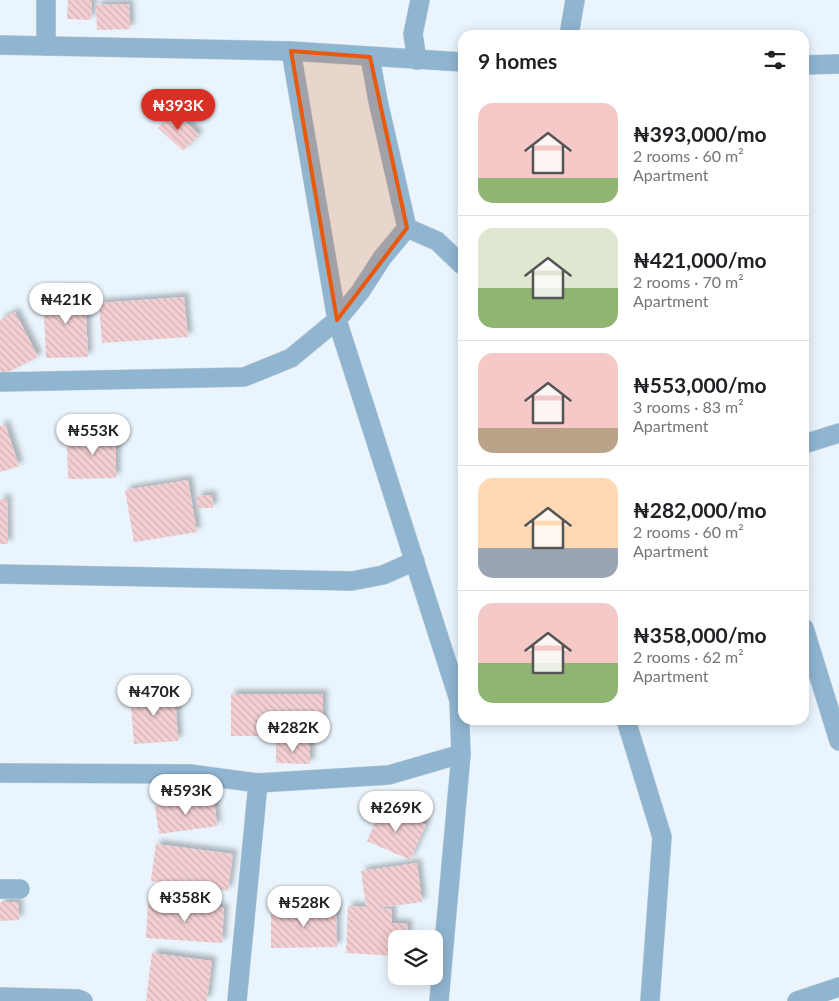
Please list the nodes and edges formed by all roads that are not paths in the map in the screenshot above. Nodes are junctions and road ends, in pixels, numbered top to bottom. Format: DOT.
graph roads {
  1 [pos="46,0"];
  2 [pos="420,0"];
  3 [pos="575,0"];
  4 [pos="570,30"];
  5 [pos="0,45"];
  6 [pos="46,46"];
  7 [pos="291,51"];
  8 [pos="370,57"];
  9 [pos="417,60"];
  10 [pos="458,62"];
  11 [pos="839,64"];
  12 [pos="809,65"];
  13 [pos="407,228"];
  14 [pos="458,261"];
  15 [pos="337,320"];
  16 [pos="0,382"];
  17 [pos="839,433"];
  18 [pos="809,442"];
  19 [pos="415,561"];
  20 [pos="0,574"];
  21 [pos="809,644"];
  22 [pos="458,697"];
  23 [pos="460,725"];
  24 [pos="628,725"];
  25 [pos="839,741"];
  26 [pos="461,754"];
  27 [pos="0,773"];
  28 [pos="258,782"];
  29 [pos="0,889"];
  30 [pos="20,889"];
  31 [pos="839,987"];
  32 [pos="0,996"];
  33 [pos="83,1001"];
  34 [pos="237,1001"];
  35 [pos="439,1001"];
  36 [pos="650,1001"];
  37 [pos="797,1001"];
  1 -- 6 [label="street"];
  2 -- 9 [label="street"];
  3 -- 4 [label="street"];
  5 -- 6 [label="street"];
  6 -- 7 [label="street"];
  7 -- 8 [label="street"];
  7 -- 15 [label="street"];
  8 -- 9 [label="street"];
  8 -- 13 [label="street"];
  9 -- 10 [label="street"];
  11 -- 12 [label="street"];
  13 -- 14 [label="street"];
  13 -- 15 [label="street"];
  15 -- 16 [label="street"];
  15 -- 19 [label="street"];
  17 -- 18 [label="street"];
  19 -- 20 [label="street"];
  19 -- 22 [label="street"];
  21 -- 25 [label="street"];
  23 -- 26 [label="street"];
  24 -- 36 [label="street"];
  26 -- 28 [label="street"];
  26 -- 35 [label="street"];
  27 -- 28 [label="street"];
  28 -- 34 [label="street"];
  29 -- 30 [label="street"];
  31 -- 37 [label="street"];
  32 -- 33 [label="street"];
}
